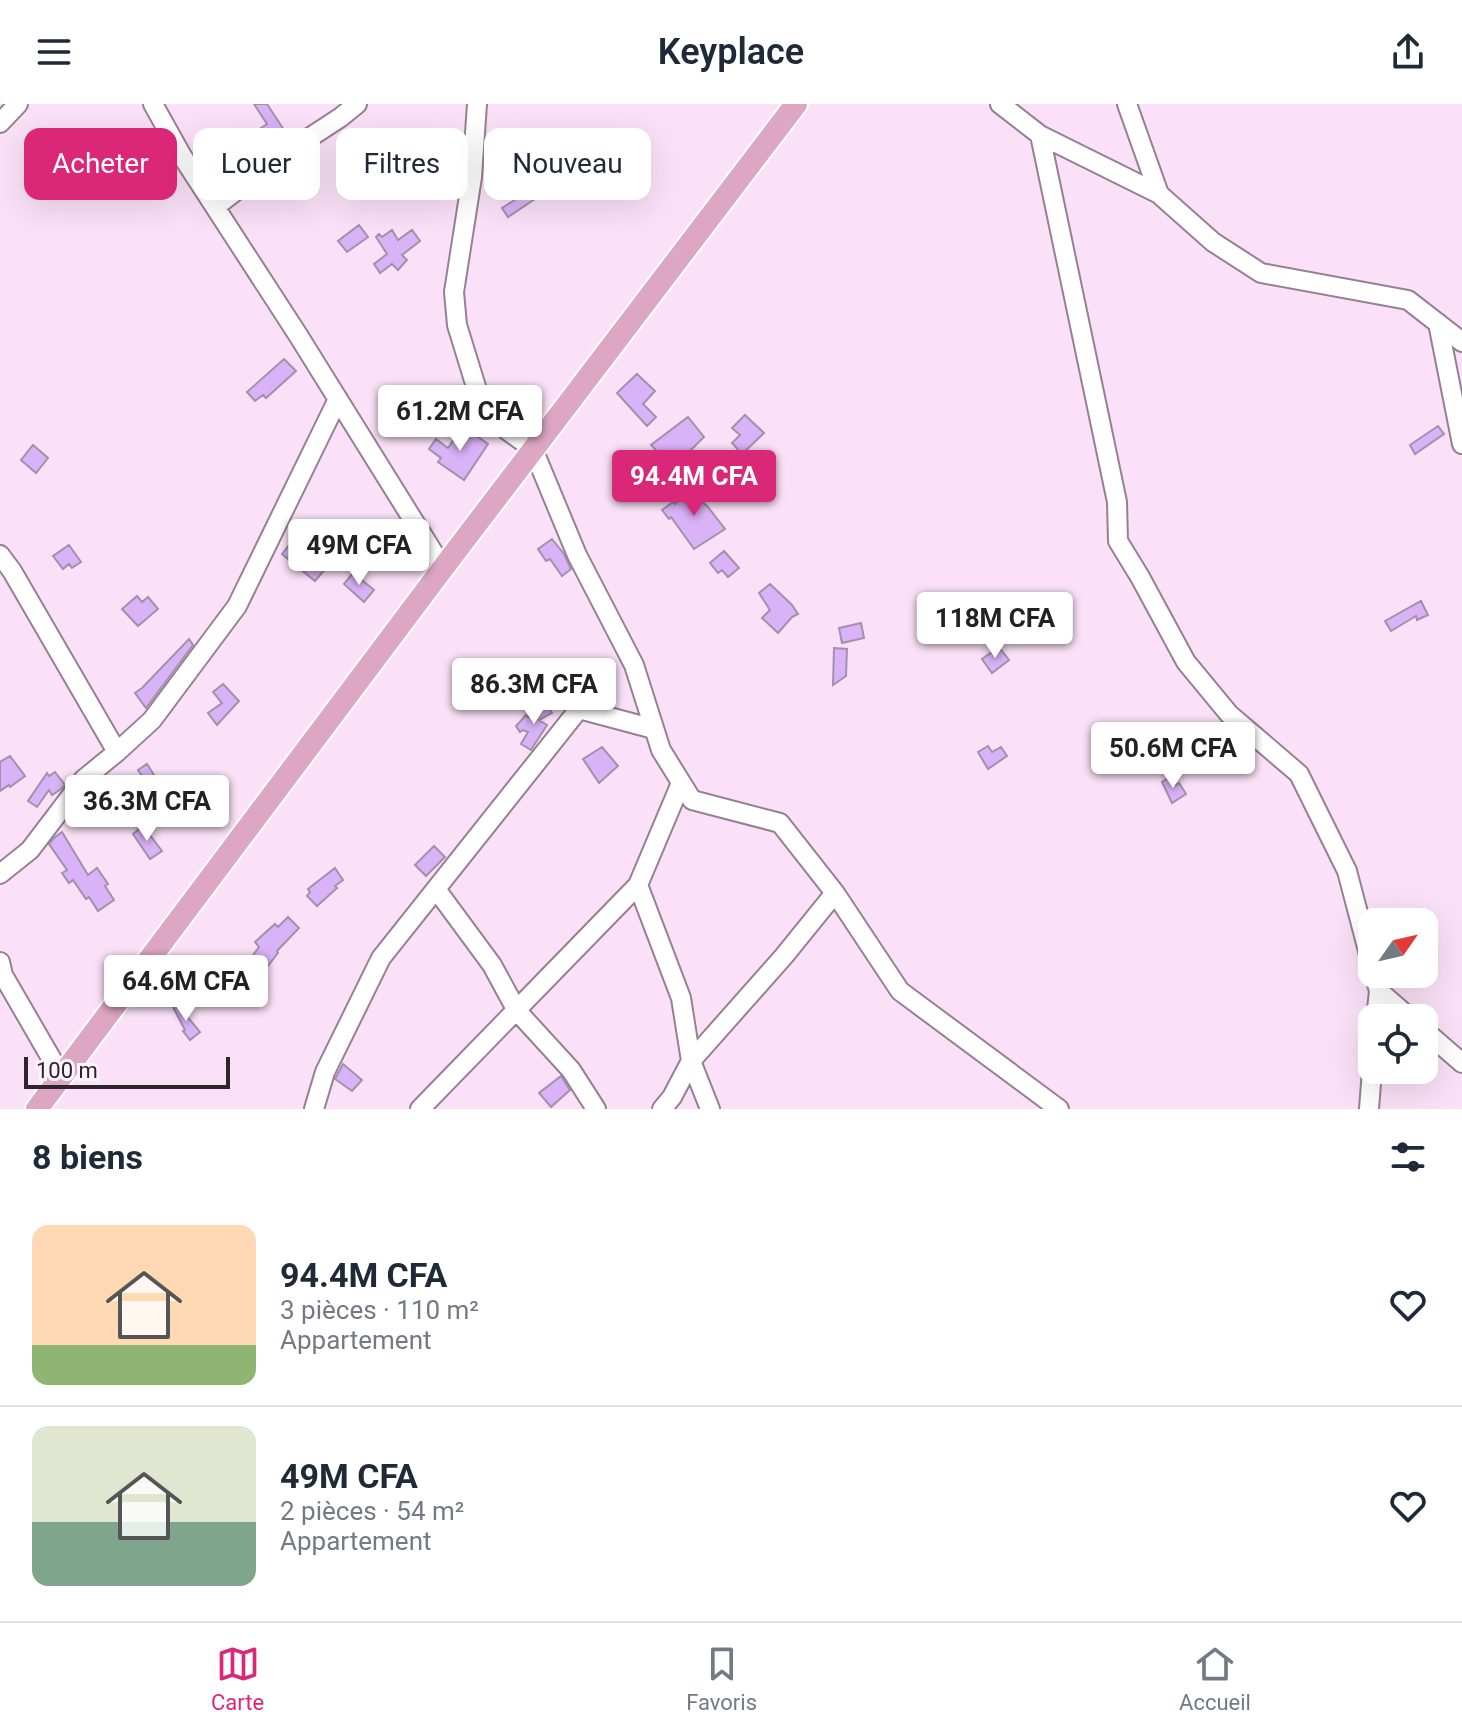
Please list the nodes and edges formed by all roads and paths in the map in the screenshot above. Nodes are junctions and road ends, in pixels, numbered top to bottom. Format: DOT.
graph roads {
  1 [pos="18,104"];
  2 [pos="153,104"];
  3 [pos="357,104"];
  4 [pos="477,104"];
  5 [pos="796,104"];
  6 [pos="1000,104"];
  7 [pos="1127,104"];
  8 [pos="0,123"];
  9 [pos="1040,135"];
  10 [pos="1159,194"];
  11 [pos="215,207"];
  12 [pos="1438,323"];
  13 [pos="1462,342"];
  14 [pos="338,399"];
  15 [pos="1462,444"];
  16 [pos="533,449"];
  17 [pos="0,555"];
  18 [pos="443,568"];
  19 [pos="654,729"];
  20 [pos="117,752"];
  21 [pos="681,783"];
  22 [pos="0,874"];
  23 [pos="638,885"];
  24 [pos="436,889"];
  25 [pos="835,893"];
  26 [pos="1358,913"];
  27 [pos="0,962"];
  28 [pos="1381,988"];
  29 [pos="1396,1004"];
  30 [pos="517,1011"];
  31 [pos="1438,1042"];
  32 [pos="691,1061"];
  33 [pos="1462,1063"];
  34 [pos="62,1077"];
  35 [pos="1371,1084"];
  36 [pos="1043,1101"];
  37 [pos="37,1109"];
  38 [pos="314,1109"];
  39 [pos="420,1109"];
  40 [pos="596,1109"];
  41 [pos="662,1109"];
  42 [pos="710,1109"];
  43 [pos="1059,1109"];
  44 [pos="1369,1109"];
  1 -- 8 [label="street"];
  2 -- 11 [label="street"];
  3 -- 11 [label="street"];
  4 -- 16 [label="street"];
  5 -- 16 [label="main road"];
  6 -- 9 [label="street"];
  7 -- 10 [label="street"];
  9 -- 10 [label="street"];
  9 -- 26 [label="street"];
  10 -- 12 [label="street"];
  11 -- 14 [label="street"];
  12 -- 13 [label="street"];
  12 -- 15 [label="street"];
  14 -- 18 [label="street"];
  14 -- 20 [label="street"];
  16 -- 18 [label="main road"];
  16 -- 19 [label="street"];
  17 -- 20 [label="street"];
  18 -- 34 [label="main road"];
  19 -- 21 [label="street"];
  19 -- 24 [label="street"];
  20 -- 22 [label="street"];
  21 -- 23 [label="street"];
  21 -- 25 [label="street"];
  23 -- 30 [label="street"];
  23 -- 32 [label="street"];
  24 -- 30 [label="street"];
  24 -- 38 [label="street"];
  25 -- 32 [label="street"];
  25 -- 36 [label="street"];
  27 -- 34 [label="street"];
  28 -- 29 [label="street"];
  30 -- 39 [label="street"];
  30 -- 40 [label="street"];
  31 -- 33 [label="street"];
  32 -- 41 [label="street"];
  32 -- 42 [label="street"];
  34 -- 37 [label="main road"];
  35 -- 44 [label="street"];
  36 -- 43 [label="street"];
}
